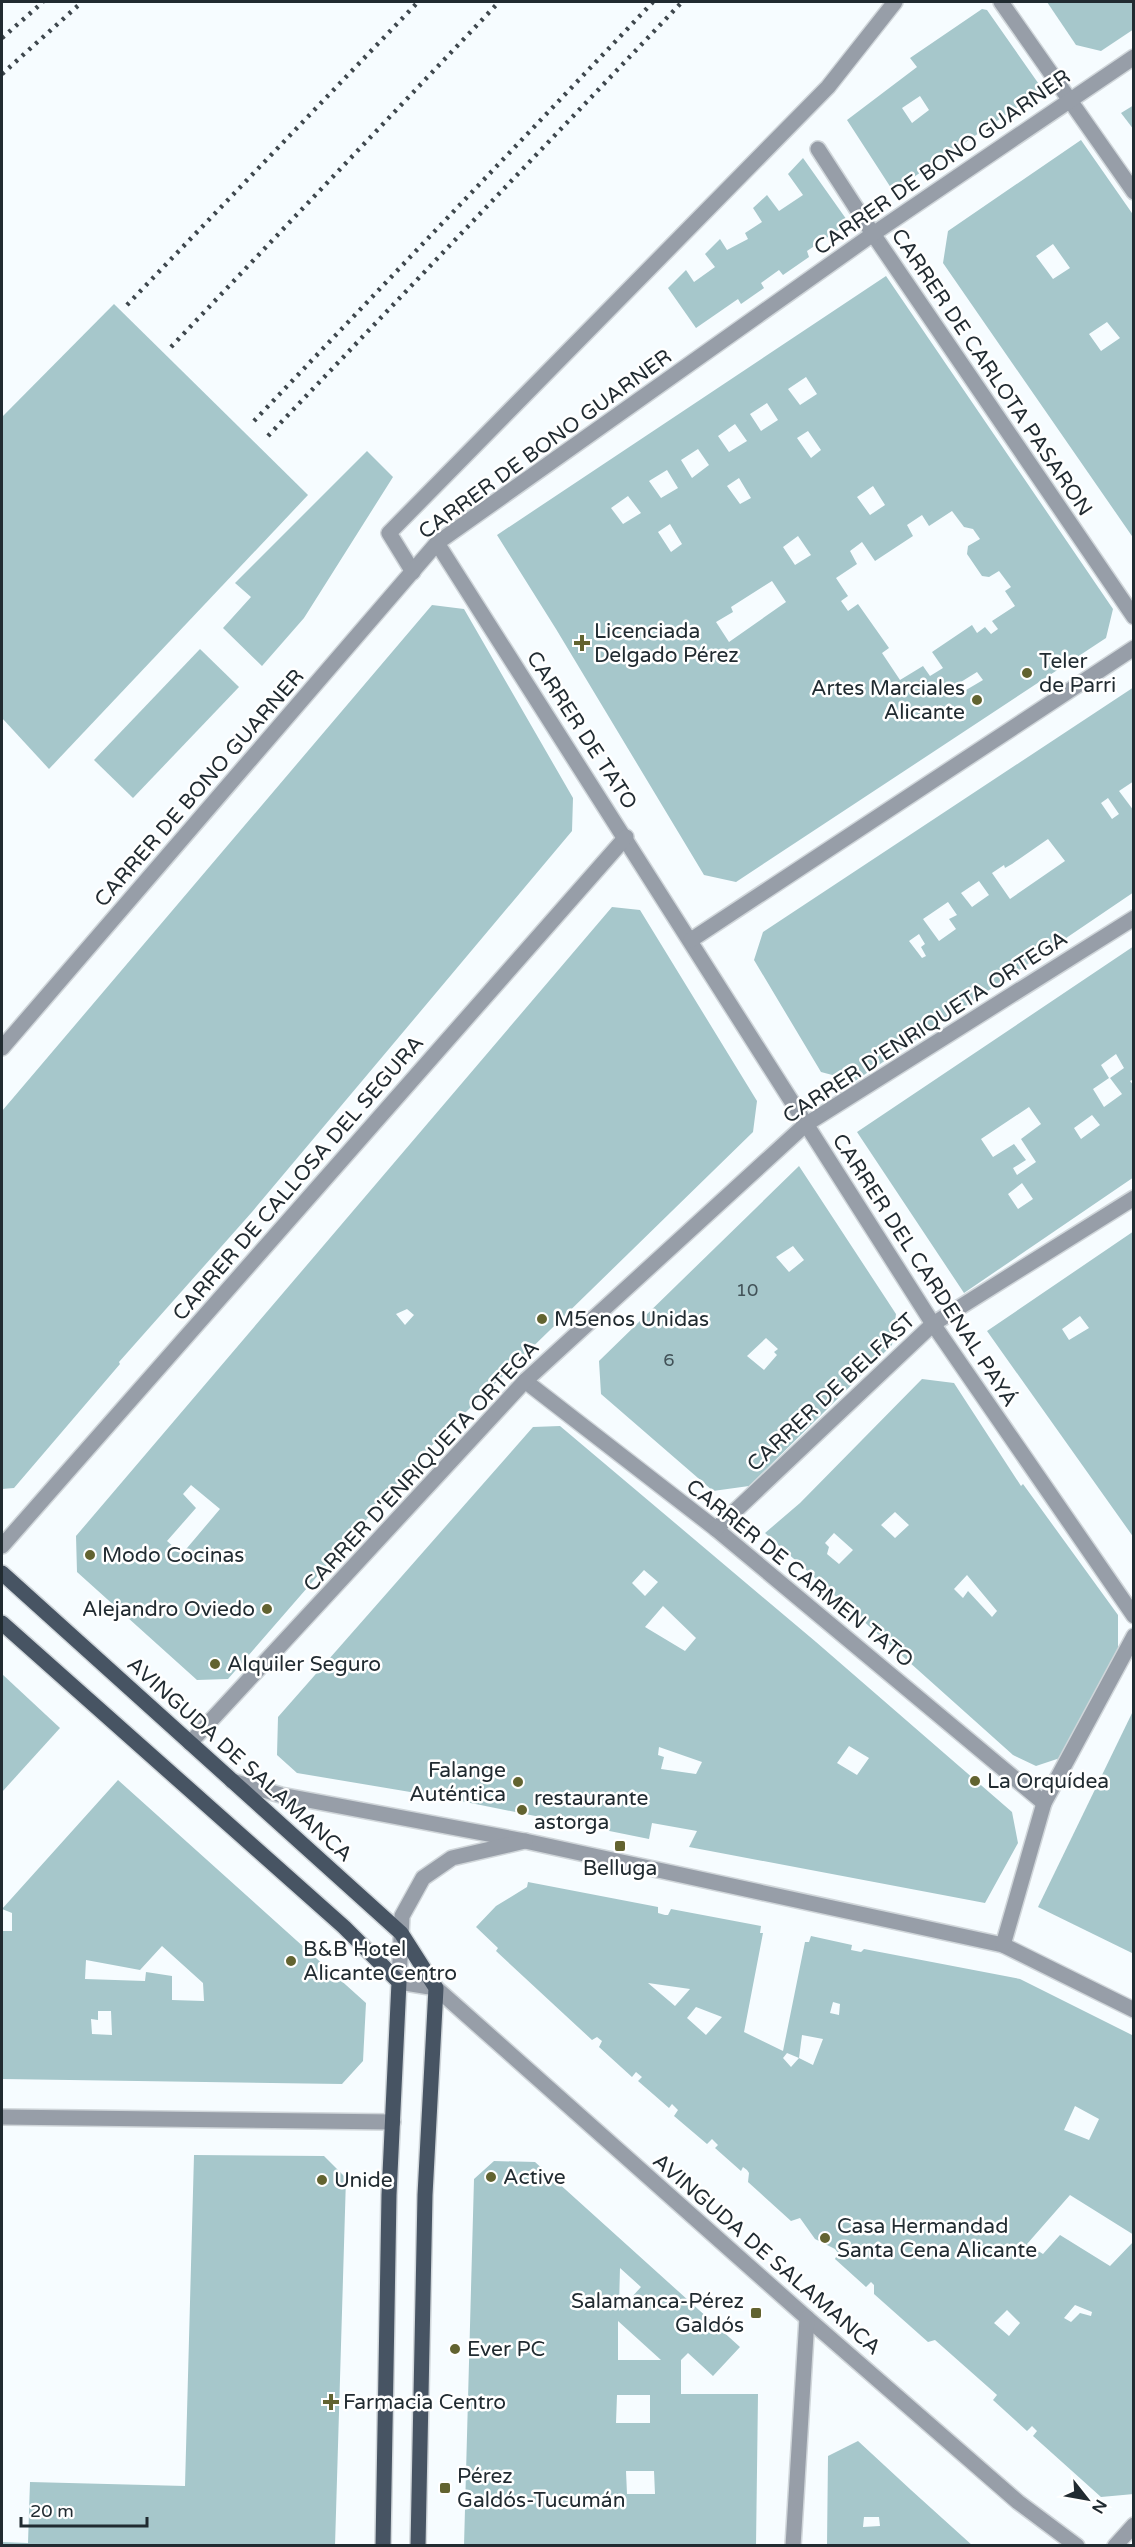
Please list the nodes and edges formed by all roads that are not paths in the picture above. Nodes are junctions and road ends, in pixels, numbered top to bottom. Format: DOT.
graph roads {
  1 [pos="895,2"];
  2 [pos="1001,2"];
  3 [pos="1134,57"];
  4 [pos="1069,100"];
  5 [pos="818,149"];
  6 [pos="1134,192"];
  7 [pos="873,234"];
  8 [pos="437,543"];
  9 [pos="412,572"];
  10 [pos="1134,617"];
  11 [pos="1134,648"];
  12 [pos="626,837"];
  13 [pos="1134,918"];
  14 [pos="691,940"];
  15 [pos="2,1048"];
  16 [pos="805,1125"];
  17 [pos="1134,1198"];
  18 [pos="933,1324"];
  19 [pos="525,1381"];
  20 [pos="716,1529"];
  21 [pos="2,1546"];
  22 [pos="2,1573"];
  23 [pos="1134,1616"];
  24 [pos="2,1623"];
  25 [pos="1134,1636"];
  26 [pos="190,1743"];
  27 [pos="232,1780"];
  28 [pos="1044,1803"];
  29 [pos="525,1841"];
  30 [pos="402,1933"];
  31 [pos="1003,1945"];
  32 [pos="399,1982"];
  33 [pos="436,1988"];
  34 [pos="1134,2010"];
  35 [pos="2,2117"];
  36 [pos="393,2122"];
  37 [pos="807,2318"];
  38 [pos="1134,2525"];
  39 [pos="383,2546"];
  40 [pos="418,2546"];
  41 [pos="793,2546"];
  42 [pos="1077,2546"];
  43 [pos="1115,2546"];
  1 -- 9 [label="street"];
  2 -- 4 [label="street"];
  3 -- 4 [label="street, CARRER DE BONO GUARNER"];
  4 -- 6 [label="street"];
  4 -- 7 [label="street, CARRER DE BONO GUARNER"];
  5 -- 7 [label="street, CARRER DE CARLOTA PASARON"];
  7 -- 8 [label="street, CARRER DE BONO GUARNER"];
  7 -- 10 [label="street, CARRER DE CARLOTA PASARON"];
  8 -- 9 [label="street, CARRER DE BONO GUARNER"];
  8 -- 12 [label="street, CARRER DE TATO"];
  9 -- 15 [label="street, CARRER DE BONO GUARNER"];
  11 -- 14 [label="street"];
  12 -- 14 [label="street, CARRER DE TATO"];
  12 -- 21 [label="street, CARRER DE CALLOSA DEL SEGURA"];
  13 -- 16 [label="street, CARRER D'ENRIQUETA ORTEGA"];
  14 -- 16 [label="street, CARRER DEL CARDENAL PAYÁ"];
  16 -- 18 [label="street, CARRER DEL CARDENAL PAYÁ"];
  16 -- 19 [label="street, CARRER D'ENRIQUETA ORTEGA"];
  17 -- 18 [label="street, CARRER DE BELFAST"];
  18 -- 20 [label="street, CARRER DE BELFAST"];
  18 -- 23 [label="street, CARRER DEL CARDENAL PAYÁ"];
  19 -- 20 [label="street, CARRER DE CARMEN TATO"];
  19 -- 26 [label="street, CARRER D'ENRIQUETA ORTEGA"];
  20 -- 28 [label="street, CARRER DE CARMEN TATO"];
  22 -- 26 [label="main road, AVINGUDA DE SALAMANCA"];
  24 -- 32 [label="main road"];
  25 -- 28 [label="street"];
  26 -- 27 [label="main road, AVINGUDA DE SALAMANCA"];
  27 -- 29 [label="street"];
  27 -- 30 [label="main road, AVINGUDA DE SALAMANCA"];
  28 -- 31 [label="street"];
  29 -- 30 [label="street"];
  29 -- 31 [label="street"];
  30 -- 32 [label="street"];
  30 -- 33 [label="main road, AVINGUDA DE SALAMANCA"];
  31 -- 34 [label="street"];
  32 -- 33 [label="street"];
  32 -- 36 [label="main road"];
  33 -- 37 [label="street, AVINGUDA DE SALAMANCA"];
  33 -- 40 [label="main road"];
  35 -- 36 [label="street"];
  36 -- 39 [label="main road"];
  37 -- 41 [label="street"];
  37 -- 42 [label="street, AVINGUDA DE SALAMANCA"];
  38 -- 43 [label="street"];
}
